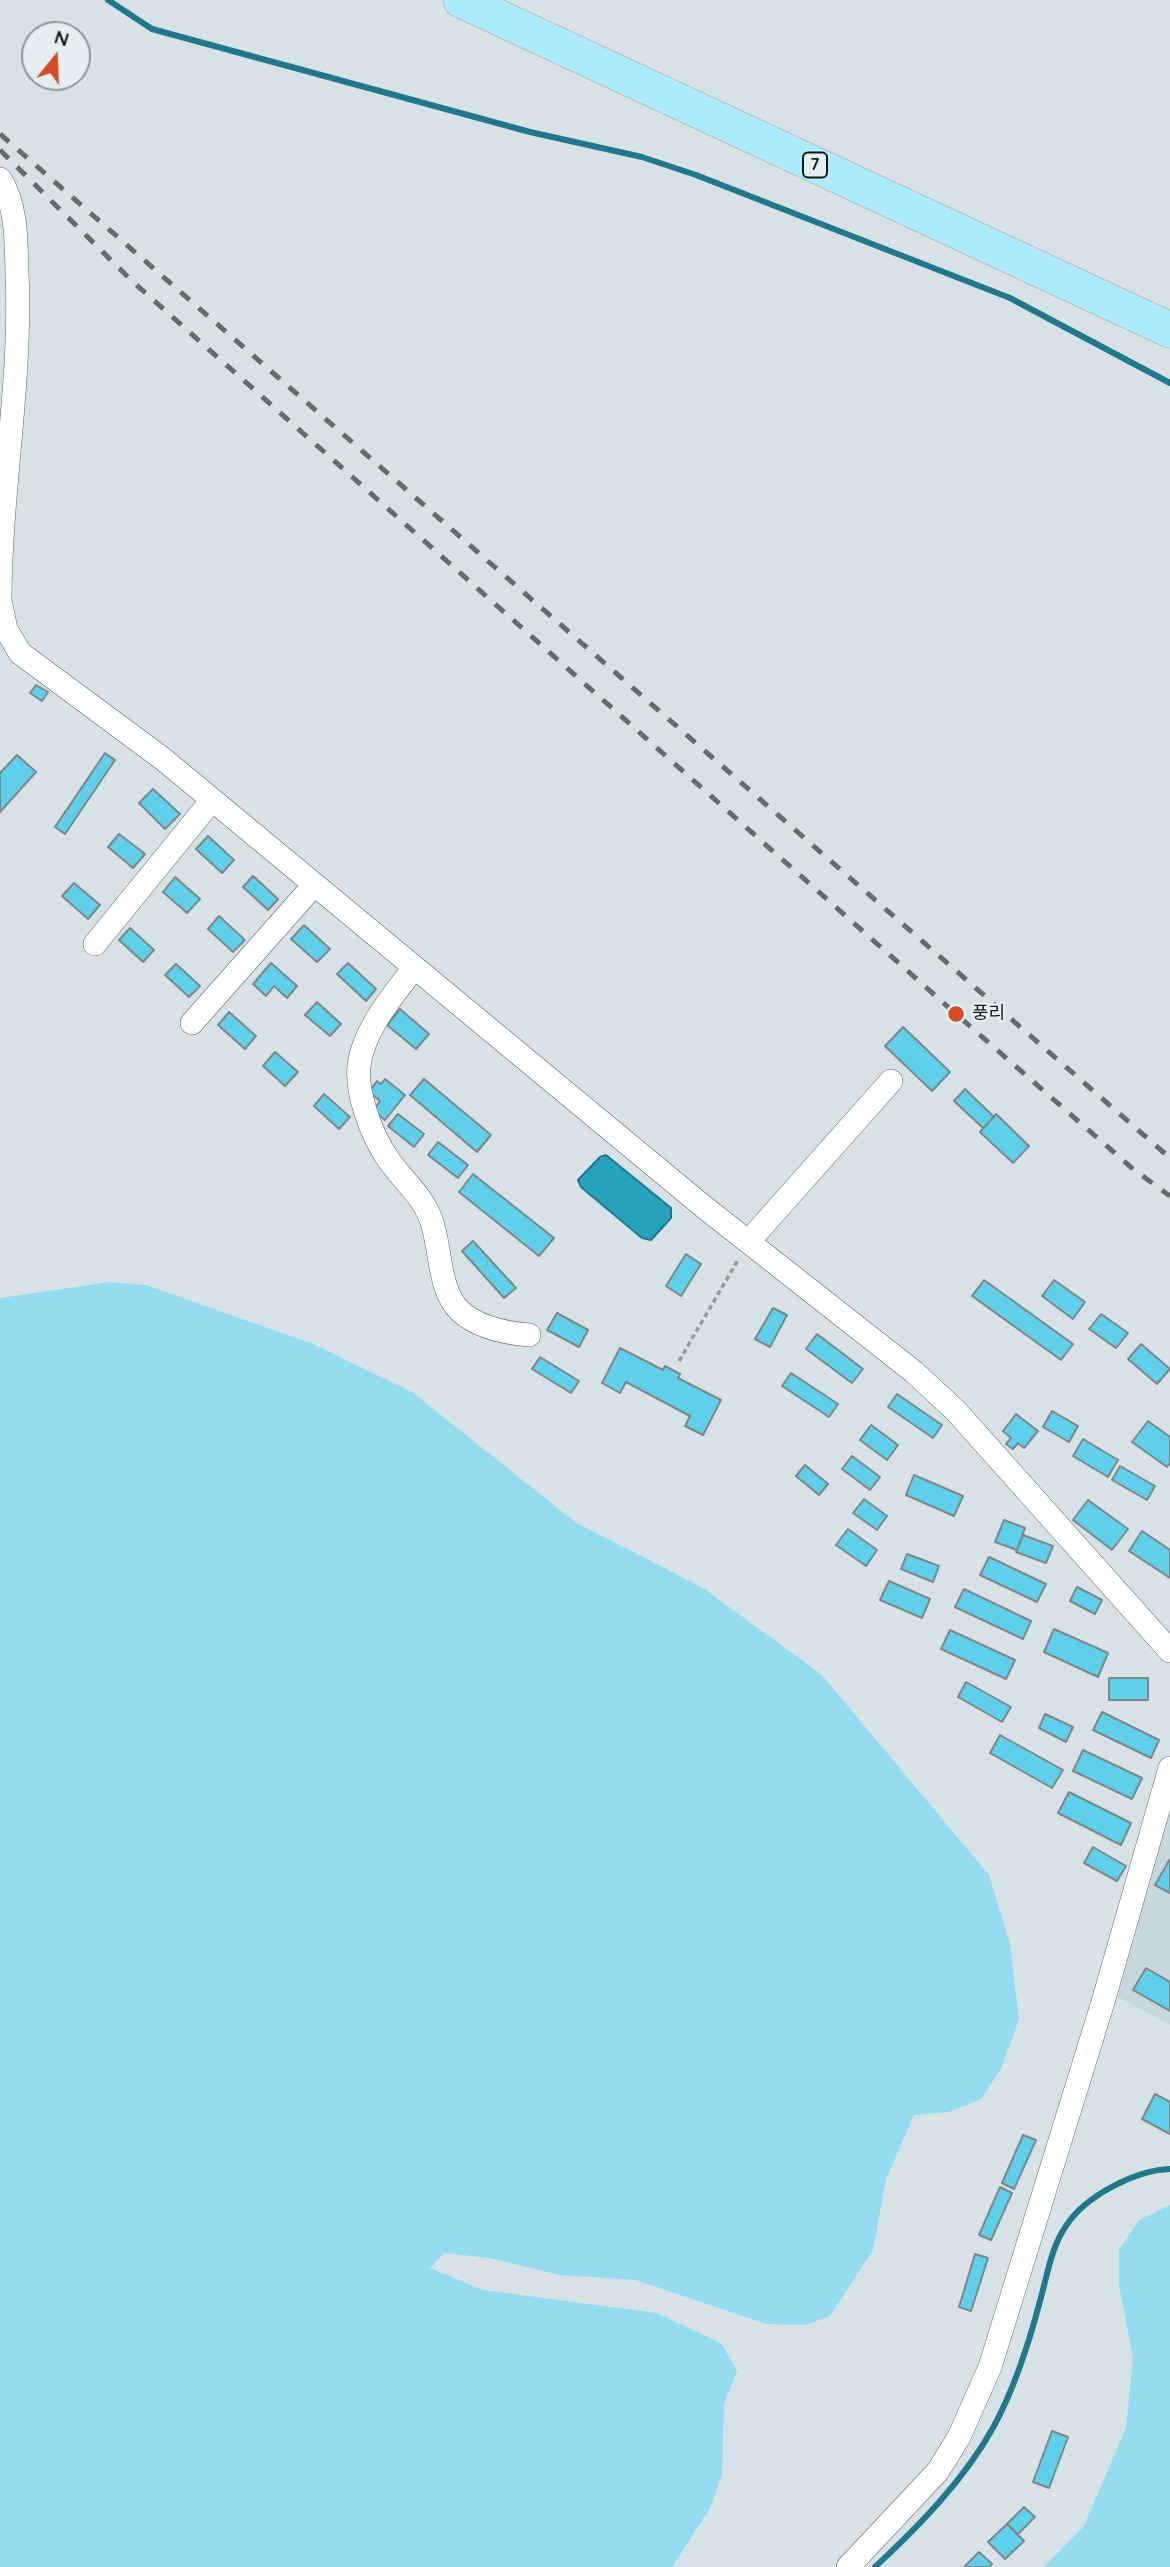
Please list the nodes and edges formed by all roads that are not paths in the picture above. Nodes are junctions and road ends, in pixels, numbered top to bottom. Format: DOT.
graph roads {
  1 [pos="461,0"];
  2 [pos="0,179"];
  3 [pos="1170,330"];
  4 [pos="212,800"];
  5 [pos="314,885"];
  6 [pos="95,944"];
  7 [pos="413,969"];
  8 [pos="192,1023"];
  9 [pos="891,1082"];
  10 [pos="749,1241"];
  11 [pos="529,1335"];
  12 [pos="1170,1651"];
  13 [pos="1170,1768"];
  14 [pos="848,2567"];
  1 -- 3 [label="main road, 7"];
  2 -- 4 [label="street"];
  4 -- 5 [label="street"];
  4 -- 6 [label="street"];
  5 -- 7 [label="street"];
  5 -- 8 [label="street"];
  7 -- 10 [label="street"];
  7 -- 11 [label="street"];
  9 -- 10 [label="street"];
  10 -- 12 [label="street"];
  13 -- 14 [label="street"];
}
